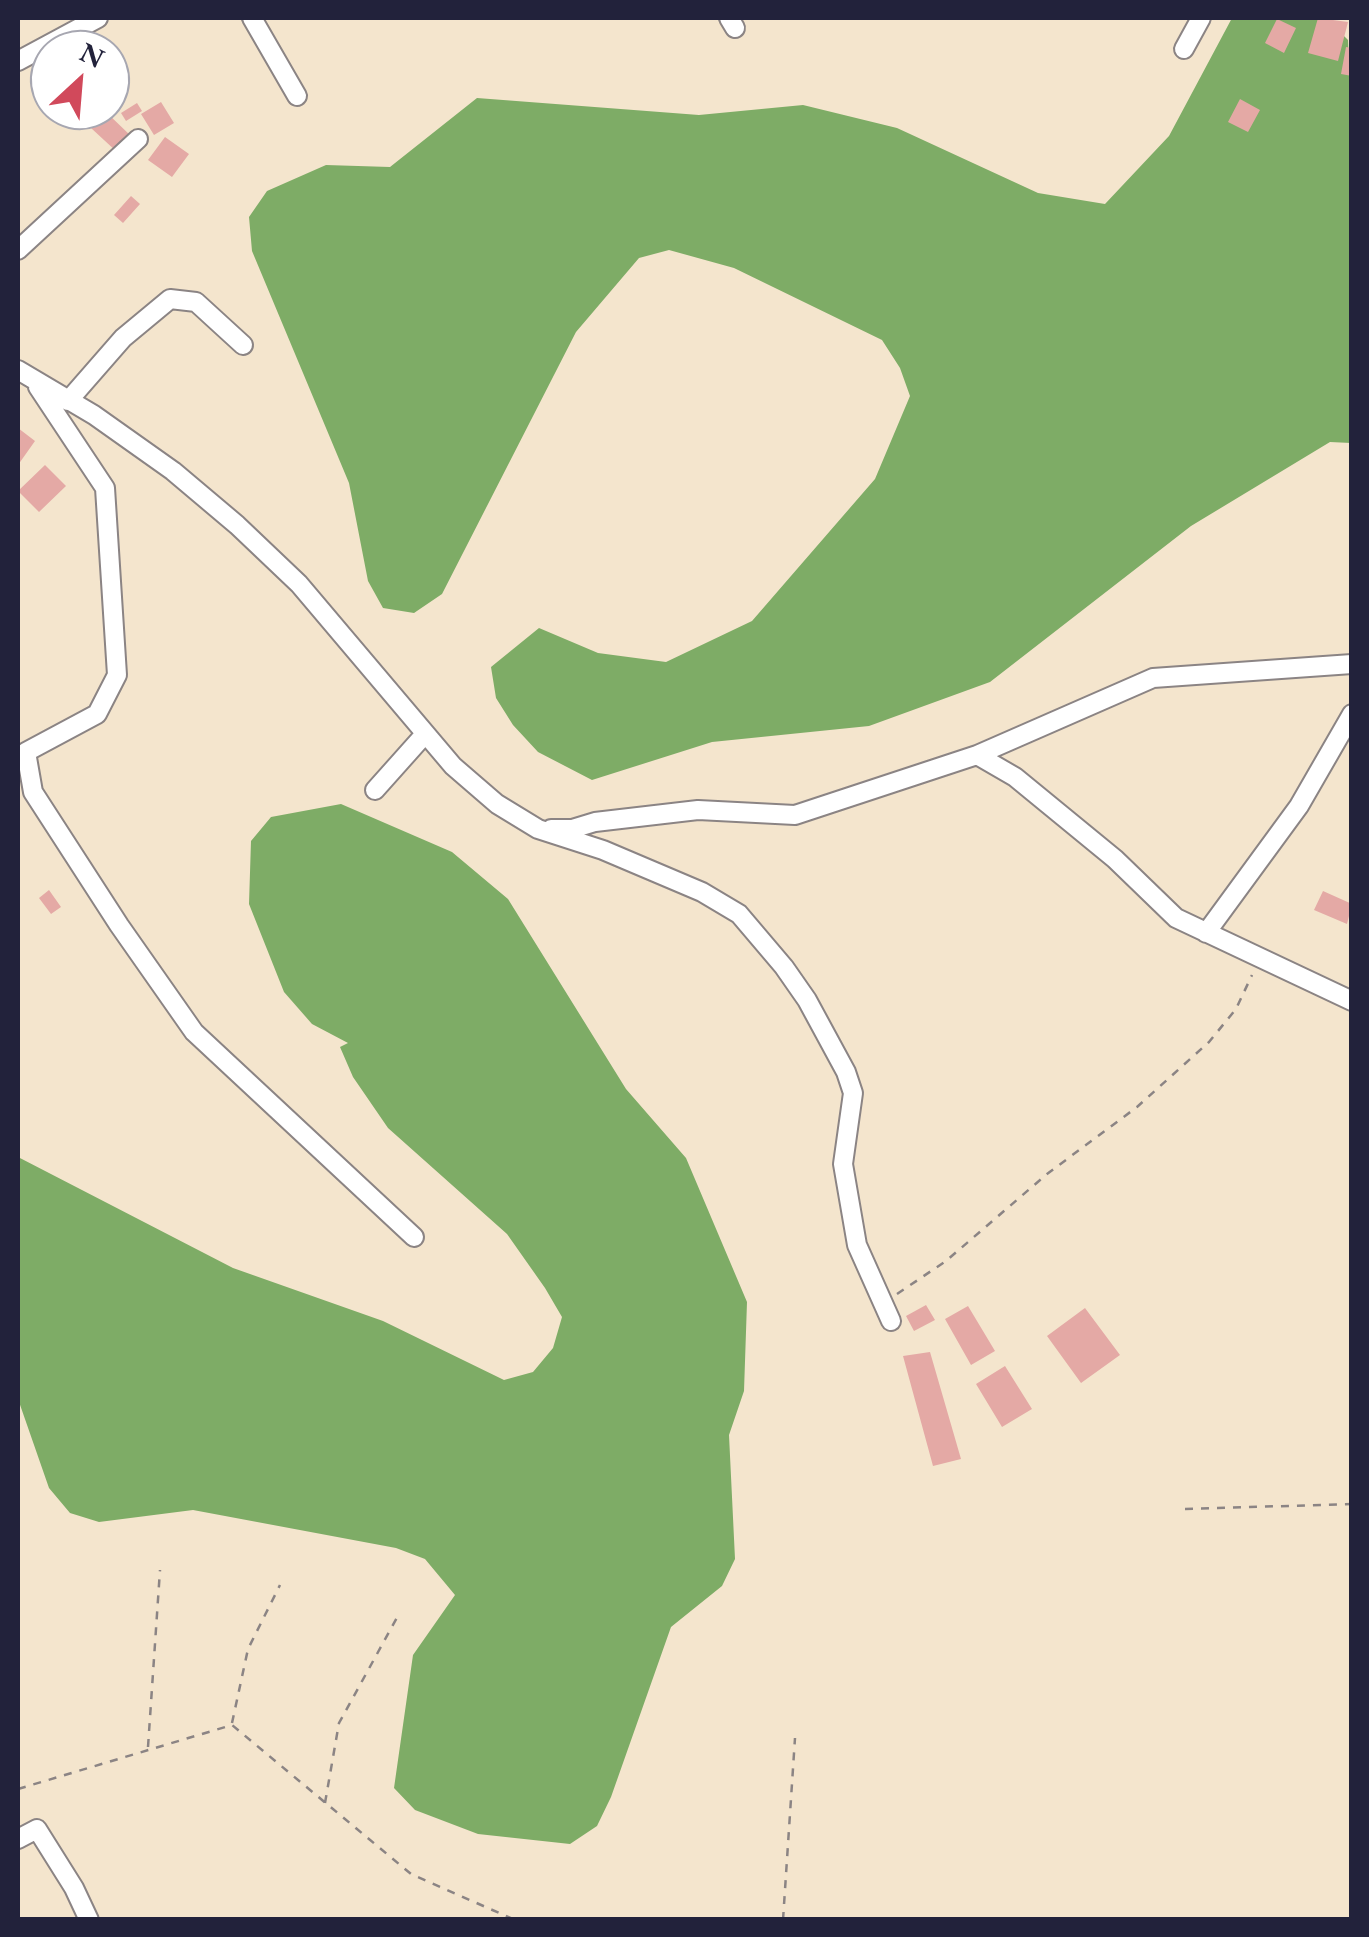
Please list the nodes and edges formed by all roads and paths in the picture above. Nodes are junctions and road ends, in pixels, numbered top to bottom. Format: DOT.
graph roads {
  1 [pos="98,18"];
  2 [pos="252,18"];
  3 [pos="1201,18"];
  4 [pos="1184,49"];
  5 [pos="18,61"];
  6 [pos="297,96"];
  7 [pos="138,139"];
  8 [pos="18,250"];
  9 [pos="243,344"];
  10 [pos="18,370"];
  11 [pos="35,383"];
  12 [pos="68,401"];
  13 [pos="1352,664"];
  14 [pos="1352,714"];
  15 [pos="425,734"];
  16 [pos="976,755"];
  17 [pos="375,790"];
  18 [pos="538,828"];
  19 [pos="1206,933"];
  20 [pos="1260,959"];
  21 [pos="1348,994"];
  22 [pos="414,1237"];
  23 [pos="887,1312"];
  24 [pos="1352,1504"];
  25 [pos="1185,1509"];
  26 [pos="160,1570"];
  27 [pos="280,1585"];
  28 [pos="399,1614"];
  29 [pos="232,1724"];
  30 [pos="795,1738"];
  31 [pos="148,1748"];
  32 [pos="18,1788"];
  33 [pos="325,1804"];
  34 [pos="18,1839"];
  35 [pos="89,1920"];
  36 [pos="515,1920"];
  37 [pos="782,1920"];
  1 -- 5 [label="street"];
  2 -- 6 [label="street"];
  3 -- 4 [label="street"];
  7 -- 8 [label="street"];
  9 -- 12 [label="street"];
  10 -- 11 [label="street"];
  11 -- 12 [label="street"];
  11 -- 22 [label="street"];
  12 -- 15 [label="street"];
  13 -- 16 [label="street"];
  14 -- 19 [label="street"];
  15 -- 17 [label="street"];
  15 -- 18 [label="street"];
  16 -- 18 [label="street"];
  16 -- 19 [label="street"];
  18 -- 23 [label="street"];
  19 -- 20 [label="street"];
  20 -- 21 [label="street"];
  20 -- 23 [label="path"];
  24 -- 25 [label="path"];
  26 -- 31 [label="path"];
  27 -- 29 [label="path"];
  28 -- 33 [label="path"];
  29 -- 31 [label="path"];
  29 -- 33 [label="path"];
  30 -- 37 [label="path"];
  31 -- 32 [label="path"];
  33 -- 36 [label="path"];
  34 -- 35 [label="street"];
}
